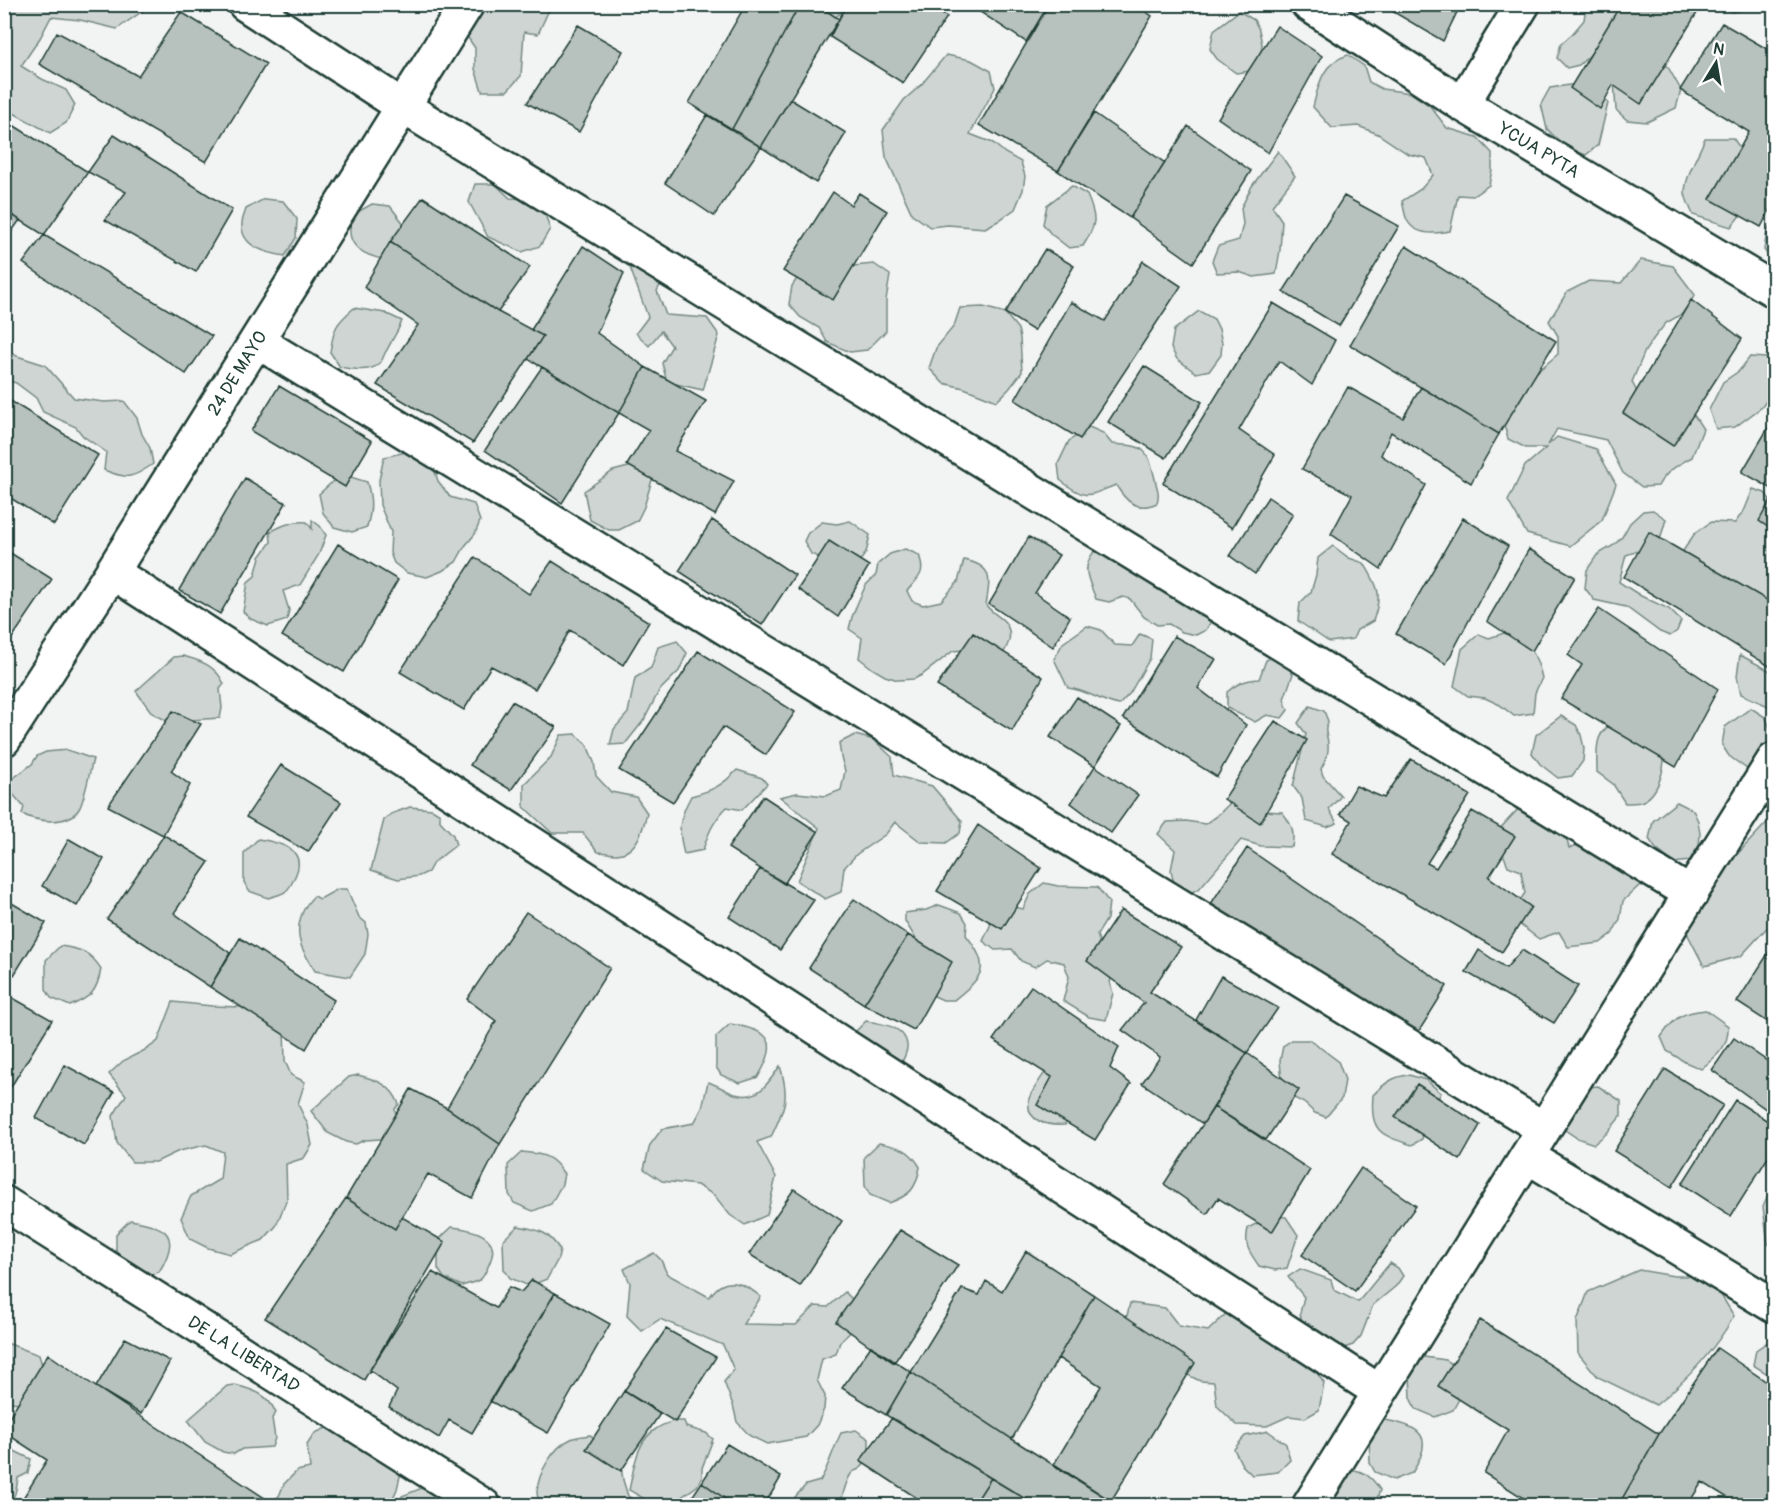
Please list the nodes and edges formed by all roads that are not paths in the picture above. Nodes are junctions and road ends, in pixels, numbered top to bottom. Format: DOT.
graph roads {
  1 [pos="245,4"];
  2 [pos="466,4"];
  3 [pos="1308,4"];
  4 [pos="1523,4"];
  5 [pos="1462,104"];
  6 [pos="402,106"];
  7 [pos="1774,290"];
  8 [pos="257,340"];
  9 [pos="112,572"];
  10 [pos="4,740"];
  11 [pos="1774,760"];
  12 [pos="1691,894"];
  13 [pos="1536,1142"];
  14 [pos="4,1203"];
  15 [pos="1774,1306"];
  16 [pos="1380,1392"];
  17 [pos="484,1506"];
  18 [pos="1309,1506"];
  1 -- 6 [label="street"];
  2 -- 6 [label="street, 24 DE MAYO"];
  3 -- 5 [label="street, YCUA PYTA"];
  4 -- 5 [label="street"];
  5 -- 7 [label="street, YCUA PYTA"];
  6 -- 8 [label="street, 24 DE MAYO"];
  6 -- 12 [label="street"];
  8 -- 9 [label="street, 24 DE MAYO"];
  8 -- 13 [label="street"];
  9 -- 10 [label="street, 24 DE MAYO"];
  9 -- 16 [label="street"];
  11 -- 12 [label="street"];
  12 -- 13 [label="street"];
  13 -- 15 [label="street"];
  13 -- 16 [label="street"];
  14 -- 17 [label="street, DE LA LIBERTAD"];
  16 -- 18 [label="street"];
}
